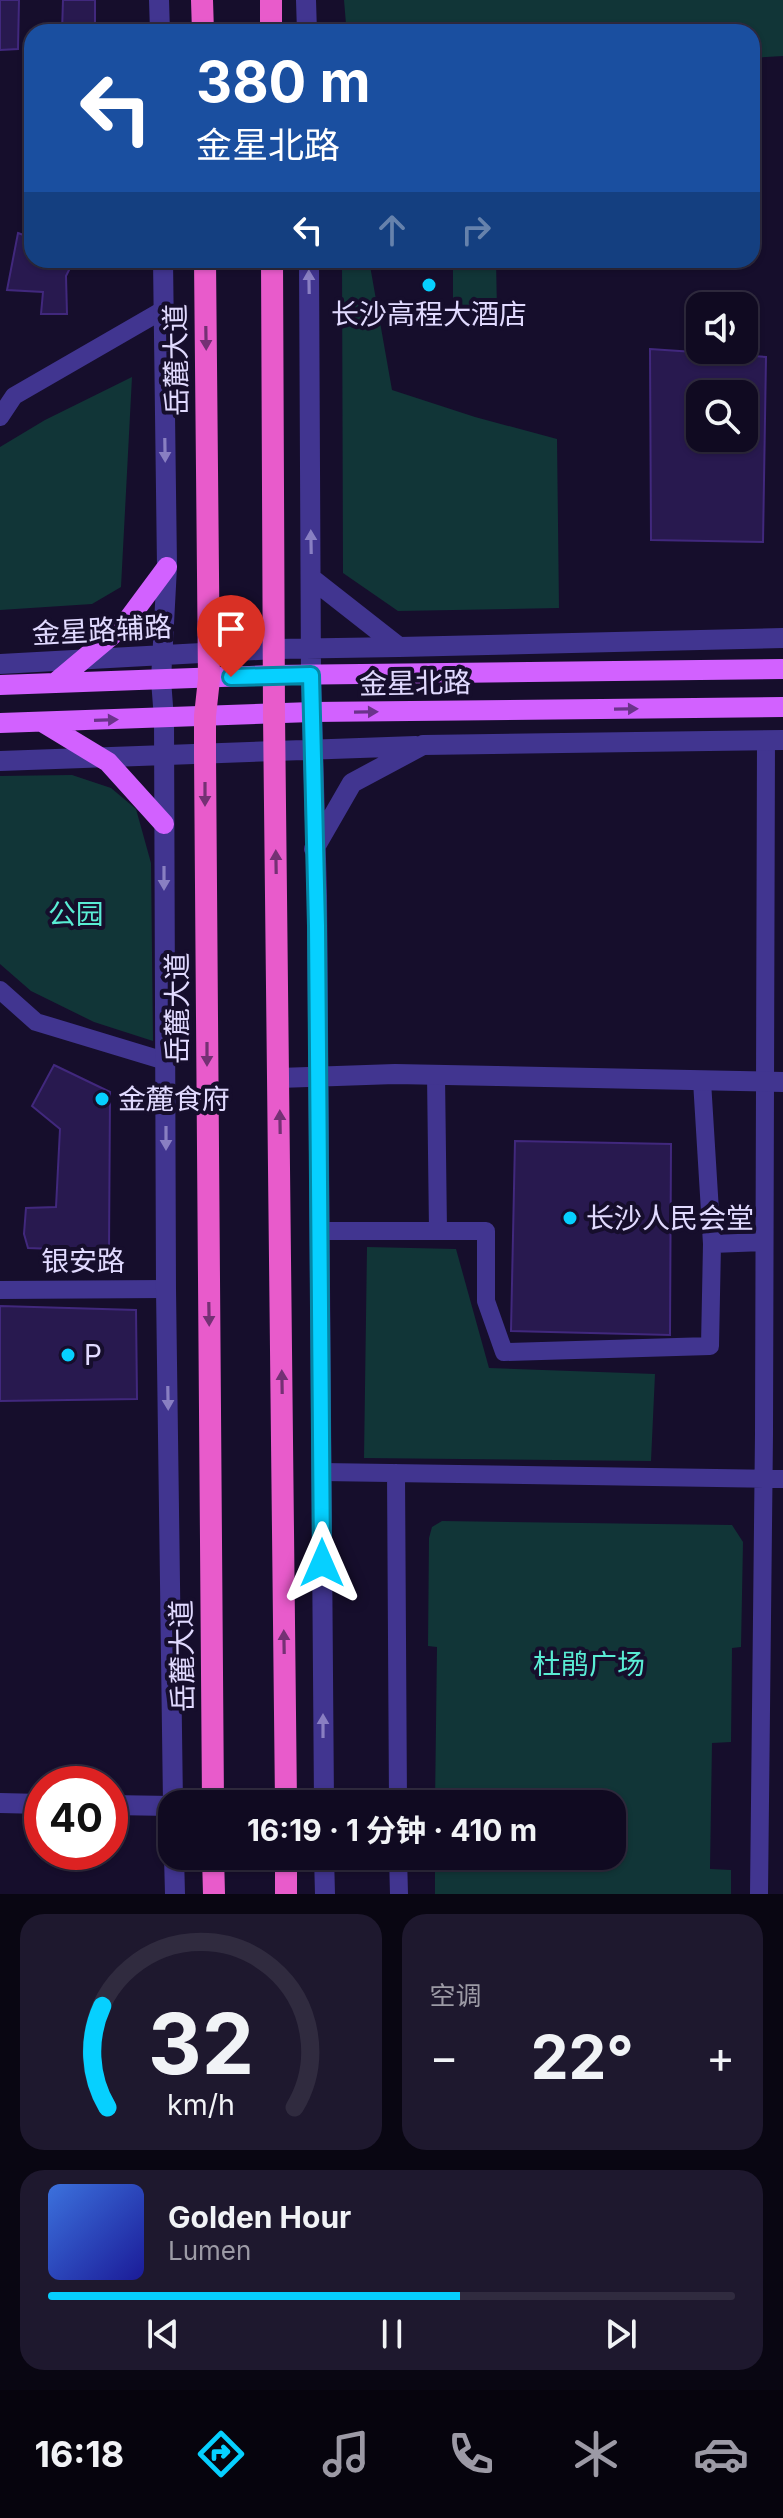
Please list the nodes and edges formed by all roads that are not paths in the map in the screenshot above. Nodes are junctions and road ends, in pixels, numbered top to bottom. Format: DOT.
graph roads {
  1 [pos="159,0"];
  2 [pos="202,0"];
  3 [pos="271,0"];
  4 [pos="306,0"];
  5 [pos="160,24"];
  6 [pos="203,24"];
  7 [pos="271,24"];
  8 [pos="307,24"];
  9 [pos="163,268"];
  10 [pos="205,268"];
  11 [pos="272,268"];
  12 [pos="309,268"];
  13 [pos="163,310"];
  14 [pos="0,417"];
  15 [pos="167,567"];
  16 [pos="311,578"];
  17 [pos="783,638"];
  18 [pos="399,647"];
  19 [pos="311,648"];
  20 [pos="275,649"];
  21 [pos="209,653"];
  22 [pos="162,655"];
  23 [pos="82,661"];
  24 [pos="0,664"];
  25 [pos="783,669"];
  26 [pos="276,675"];
  27 [pos="311,675"];
  28 [pos="209,679"];
  29 [pos="161,680"];
  30 [pos="55,683"];
  31 [pos="0,685"];
  32 [pos="783,707"];
  33 [pos="312,712"];
  34 [pos="274,714"];
  35 [pos="205,716"];
  36 [pos="164,719"];
  37 [pos="42,722"];
  38 [pos="0,723"];
  39 [pos="774,740"];
  40 [pos="423,745"];
  41 [pos="313,750"];
  42 [pos="275,751"];
  43 [pos="205,754"];
  44 [pos="164,755"];
  45 [pos="100,757"];
  46 [pos="0,761"];
  47 [pos="164,824"];
  48 [pos="314,849"];
  49 [pos="0,990"];
  50 [pos="165,1061"];
  51 [pos="436,1075"];
  52 [pos="318,1077"];
  53 [pos="279,1078"];
  54 [pos="702,1081"];
  55 [pos="774,1082"];
  56 [pos="774,1148"];
  57 [pos="319,1231"];
  58 [pos="438,1231"];
  59 [pos="764,1242"];
  60 [pos="712,1244"];
  61 [pos="166,1289"];
  62 [pos="0,1290"];
  63 [pos="763,1382"];
  64 [pos="783,1383"];
  65 [pos="322,1472"];
  66 [pos="396,1473"];
  67 [pos="763,1479"];
  68 [pos="783,1479"];
  69 [pos="173,1790"];
  70 [pos="213,1790"];
  71 [pos="286,1790"];
  72 [pos="324,1790"];
  73 [pos="398,1790"];
  74 [pos="0,1803"];
  75 [pos="24,1804"];
  76 [pos="128,1805"];
  77 [pos="158,1805"];
  78 [pos="174,1870"];
  79 [pos="213,1870"];
  80 [pos="286,1870"];
  81 [pos="324,1870"];
  82 [pos="398,1870"];
  83 [pos="175,1894"];
  84 [pos="214,1894"];
  85 [pos="286,1894"];
  86 [pos="325,1894"];
  87 [pos="399,1894"];
  88 [pos="759,1894"];
  1 -- 5 [label="street"];
  2 -- 6 [label="highway"];
  3 -- 7 [label="highway"];
  4 -- 8 [label="street"];
  9 -- 13 [label="street"];
  10 -- 21 [label="highway, 岳麓大道, one-way"];
  11 -- 20 [label="highway"];
  16 -- 12 [label="street, one-way"];
  13 -- 14 [label="street"];
  13 -- 15 [label="street, one-way"];
  15 -- 22 [label="street"];
  15 -- 23 [label="main road"];
  16 -- 18 [label="street"];
  16 -- 19 [label="street"];
  17 -- 18 [label="street, 金星路辅路"];
  18 -- 19 [label="street, 金星路辅路"];
  19 -- 20 [label="street, 金星路辅路"];
  19 -- 27 [label="street"];
  20 -- 21 [label="street, 金星路辅路"];
  20 -- 26 [label="highway"];
  21 -- 22 [label="street, 金星路辅路"];
  21 -- 28 [label="highway, 岳麓大道"];
  22 -- 23 [label="street, 金星路辅路"];
  22 -- 29 [label="street"];
  23 -- 24 [label="street, 金星路辅路"];
  23 -- 30 [label="main road"];
  25 -- 27 [label="main road, 金星北路"];
  26 -- 27 [label="main road, 金星北路"];
  26 -- 28 [label="main road, 金星北路"];
  26 -- 34 [label="highway"];
  27 -- 33 [label="street"];
  28 -- 29 [label="main road, 金星北路"];
  28 -- 35 [label="highway, 岳麓大道"];
  29 -- 30 [label="main road, 金星北路"];
  29 -- 36 [label="street"];
  30 -- 31 [label="main road, 金星北路"];
  33 -- 32 [label="main road, 金星北路, one-way"];
  33 -- 34 [label="main road, 金星北路"];
  33 -- 41 [label="street"];
  34 -- 35 [label="main road, 金星北路"];
  34 -- 42 [label="highway"];
  35 -- 36 [label="main road, 金星北路"];
  35 -- 43 [label="highway, 岳麓大道"];
  37 -- 36 [label="main road, 金星北路, one-way"];
  36 -- 44 [label="street"];
  37 -- 38 [label="main road, 金星北路"];
  37 -- 45 [label="main road"];
  39 -- 40 [label="street"];
  39 -- 55 [label="street"];
  40 -- 41 [label="street"];
  40 -- 48 [label="street"];
  41 -- 42 [label="street"];
  41 -- 48 [label="street"];
  42 -- 43 [label="street"];
  53 -- 42 [label="highway, one-way"];
  43 -- 44 [label="street"];
  43 -- 70 [label="highway, 岳麓大道, one-way"];
  44 -- 45 [label="street"];
  44 -- 47 [label="street"];
  45 -- 46 [label="street"];
  45 -- 47 [label="main road"];
  47 -- 50 [label="street, one-way"];
  48 -- 52 [label="street"];
  49 -- 50 [label="street"];
  50 -- 61 [label="street, one-way"];
  51 -- 52 [label="street"];
  51 -- 54 [label="street"];
  51 -- 58 [label="street"];
  52 -- 53 [label="street"];
  52 -- 57 [label="street"];
  71 -- 53 [label="highway, one-way"];
  54 -- 55 [label="street"];
  54 -- 60 [label="street"];
  55 -- 56 [label="street"];
  56 -- 59 [label="street"];
  57 -- 58 [label="street"];
  57 -- 65 [label="street"];
  58 -- 60 [label="street"];
  59 -- 60 [label="street"];
  59 -- 63 [label="street"];
  61 -- 62 [label="street, 银安路"];
  61 -- 69 [label="street, one-way"];
  63 -- 64 [label="street"];
  63 -- 67 [label="street"];
  65 -- 66 [label="street"];
  72 -- 65 [label="street, one-way"];
  66 -- 67 [label="street"];
  66 -- 73 [label="street"];
  67 -- 68 [label="street"];
  67 -- 88 [label="street"];
  74 -- 75 [label="street"];
  76 -- 77 [label="street"];
  78 -- 83 [label="street"];
  79 -- 84 [label="highway"];
  80 -- 85 [label="highway"];
  81 -- 86 [label="street"];
  82 -- 87 [label="street"];
}
